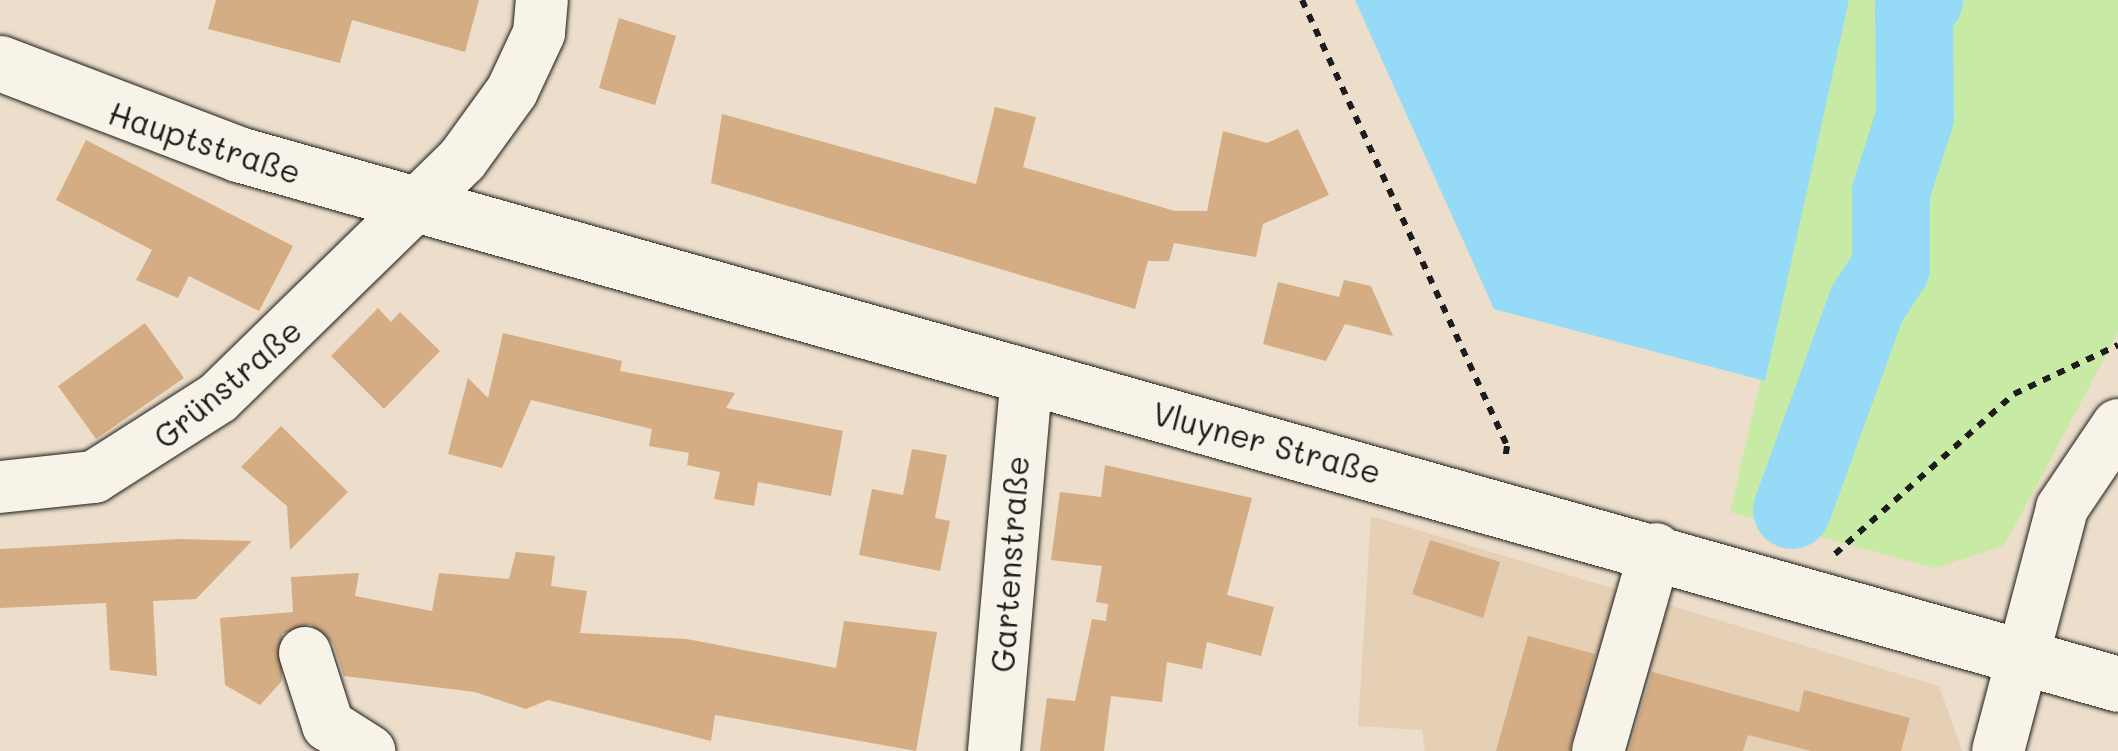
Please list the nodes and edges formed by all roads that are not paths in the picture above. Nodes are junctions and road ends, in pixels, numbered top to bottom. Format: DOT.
graph roads {
  1 [pos="542,0"];
  2 [pos="0,63"];
  3 [pos="415,206"];
  4 [pos="1026,376"];
  5 [pos="2118,425"];
  6 [pos="0,487"];
  7 [pos="1656,549"];
  8 [pos="306,653"];
  9 [pos="2022,656"];
  10 [pos="2118,684"];
  11 [pos="369,751"];
  12 [pos="994,751"];
  13 [pos="1598,751"];
  14 [pos="1998,751"];
  1 -- 3 [label="street, Grünstraße"];
  2 -- 3 [label="main road, Hauptstraße"];
  3 -- 4 [label="main road, Vluyner Straße"];
  3 -- 6 [label="street, Grünstraße"];
  4 -- 7 [label="main road, Vluyner Straße"];
  4 -- 12 [label="street, Gartenstraße"];
  5 -- 9 [label="street"];
  7 -- 9 [label="main road, Vluyner Straße"];
  7 -- 13 [label="street"];
  8 -- 11 [label="street"];
  9 -- 10 [label="main road, Vluyner Straße"];
  9 -- 14 [label="street"];
}
